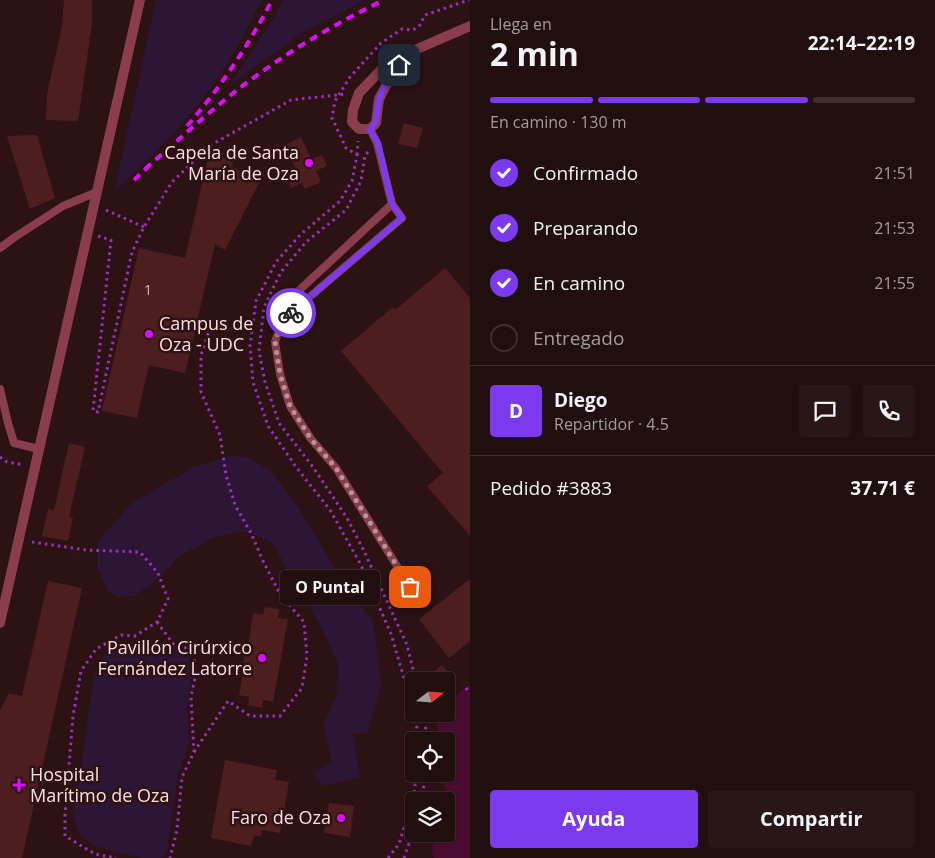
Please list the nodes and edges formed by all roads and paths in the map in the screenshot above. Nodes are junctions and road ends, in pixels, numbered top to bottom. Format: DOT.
graph roads {
  1 [pos="140,0"];
  2 [pos="468,0"];
  3 [pos="470,26"];
  4 [pos="408,53"];
  5 [pos="359,93"];
  6 [pos="339,94"];
  7 [pos="370,130"];
  8 [pos="378,143"];
  9 [pos="98,192"];
  10 [pos="392,204"];
  11 [pos="104,210"];
  12 [pos="144,227"];
  13 [pos="98,236"];
  14 [pos="0,248"];
  15 [pos="212,318"];
  16 [pos="282,320"];
  17 [pos="0,389"];
  18 [pos="39,449"];
  19 [pos="0,457"];
  20 [pos="35,467"];
  21 [pos="32,542"];
  22 [pos="410,587"];
  23 [pos="157,622"];
  24 [pos="0,623"];
  25 [pos="414,672"];
  26 [pos="466,688"];
  27 [pos="470,692"];
  28 [pos="418,732"];
  29 [pos="194,752"];
  30 [pos="415,782"];
  31 [pos="410,842"];
  32 [pos="116,858"];
  33 [pos="170,858"];
  34 [pos="388,858"];
  35 [pos="404,858"];
  1 -- 9 [label="street"];
  2 -- 6 [label="path"];
  3 -- 4 [label="street"];
  4 -- 5 [label="street"];
  4 -- 7 [label="street"];
  5 -- 6 [label="path"];
  5 -- 7 [label="street"];
  6 -- 12 [label="path"];
  6 -- 28 [label="path"];
  7 -- 8 [label="lane"];
  8 -- 10 [label="lane"];
  8 -- 25 [label="path"];
  9 -- 14 [label="lane"];
  9 -- 18 [label="street"];
  10 -- 16 [label="lane"];
  10 -- 16 [label="lane"];
  11 -- 12 [label="path"];
  12 -- 13 [label="path"];
  15 -- 29 [label="path"];
  16 -- 22 [label="lane"];
  17 -- 18 [label="lane"];
  18 -- 20 [label="street"];
  19 -- 20 [label="path"];
  20 -- 24 [label="street"];
  21 -- 23 [label="path"];
  23 -- 29 [label="path"];
  23 -- 32 [label="path"];
  26 -- 27 [label="path"];
  29 -- 33 [label="path"];
  30 -- 34 [label="path"];
  31 -- 35 [label="path"];
}
